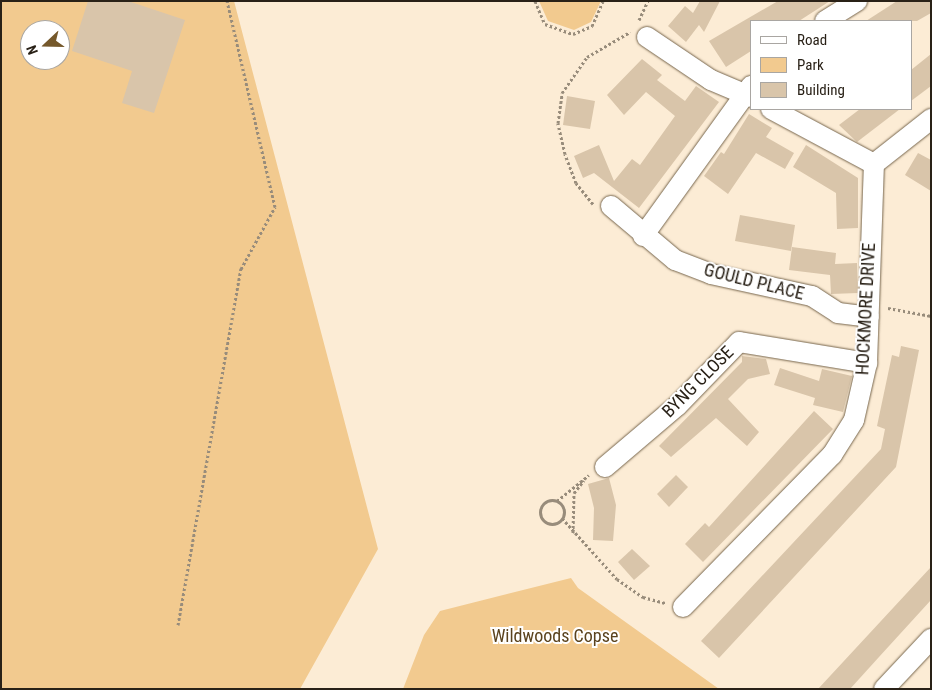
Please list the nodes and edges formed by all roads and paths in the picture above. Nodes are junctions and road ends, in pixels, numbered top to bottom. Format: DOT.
graph roads {
  1 [pos="227,1"];
  2 [pos="535,1"];
  3 [pos="603,1"];
  4 [pos="640,1"];
  5 [pos="857,1"];
  6 [pos="647,2"];
  7 [pos="827,20"];
  8 [pos="647,37"];
  9 [pos="748,92"];
  10 [pos="772,110"];
  11 [pos="931,119"];
  12 [pos="874,164"];
  13 [pos="603,207"];
  14 [pos="643,236"];
  15 [pos="869,311"];
  16 [pos="931,316"];
  17 [pos="867,363"];
  18 [pos="605,467"];
  19 [pos="585,477"];
  20 [pos="557,501"];
  21 [pos="562,518"];
  22 [pos="573,533"];
  23 [pos="683,607"];
  24 [pos="178,624"];
  25 [pos="931,639"];
  26 [pos="884,689"];
  1 -- 24 [label="path"];
  2 -- 3 [label="path"];
  4 -- 6 [label="path"];
  5 -- 7 [label="street"];
  6 -- 13 [label="path"];
  8 -- 9 [label="street"];
  9 -- 14 [label="street"];
  10 -- 12 [label="street"];
  11 -- 12 [label="street"];
  12 -- 15 [label="street, HOCKMORE DRIVE"];
  13 -- 14 [label="street, GOULD PLACE"];
  14 -- 15 [label="street, GOULD PLACE"];
  15 -- 16 [label="path"];
  15 -- 17 [label="street, HOCKMORE DRIVE"];
  17 -- 18 [label="street, BYNG CLOSE"];
  17 -- 23 [label="street, HOCKMORE DRIVE"];
  18 -- 19 [label="path"];
  19 -- 20 [label="path"];
  19 -- 22 [label="path"];
  20 -- 21 [label="path"];
  20 -- 21 [label="path"];
  21 -- 22 [label="path"];
  22 -- 23 [label="path"];
  25 -- 26 [label="street"];
}
